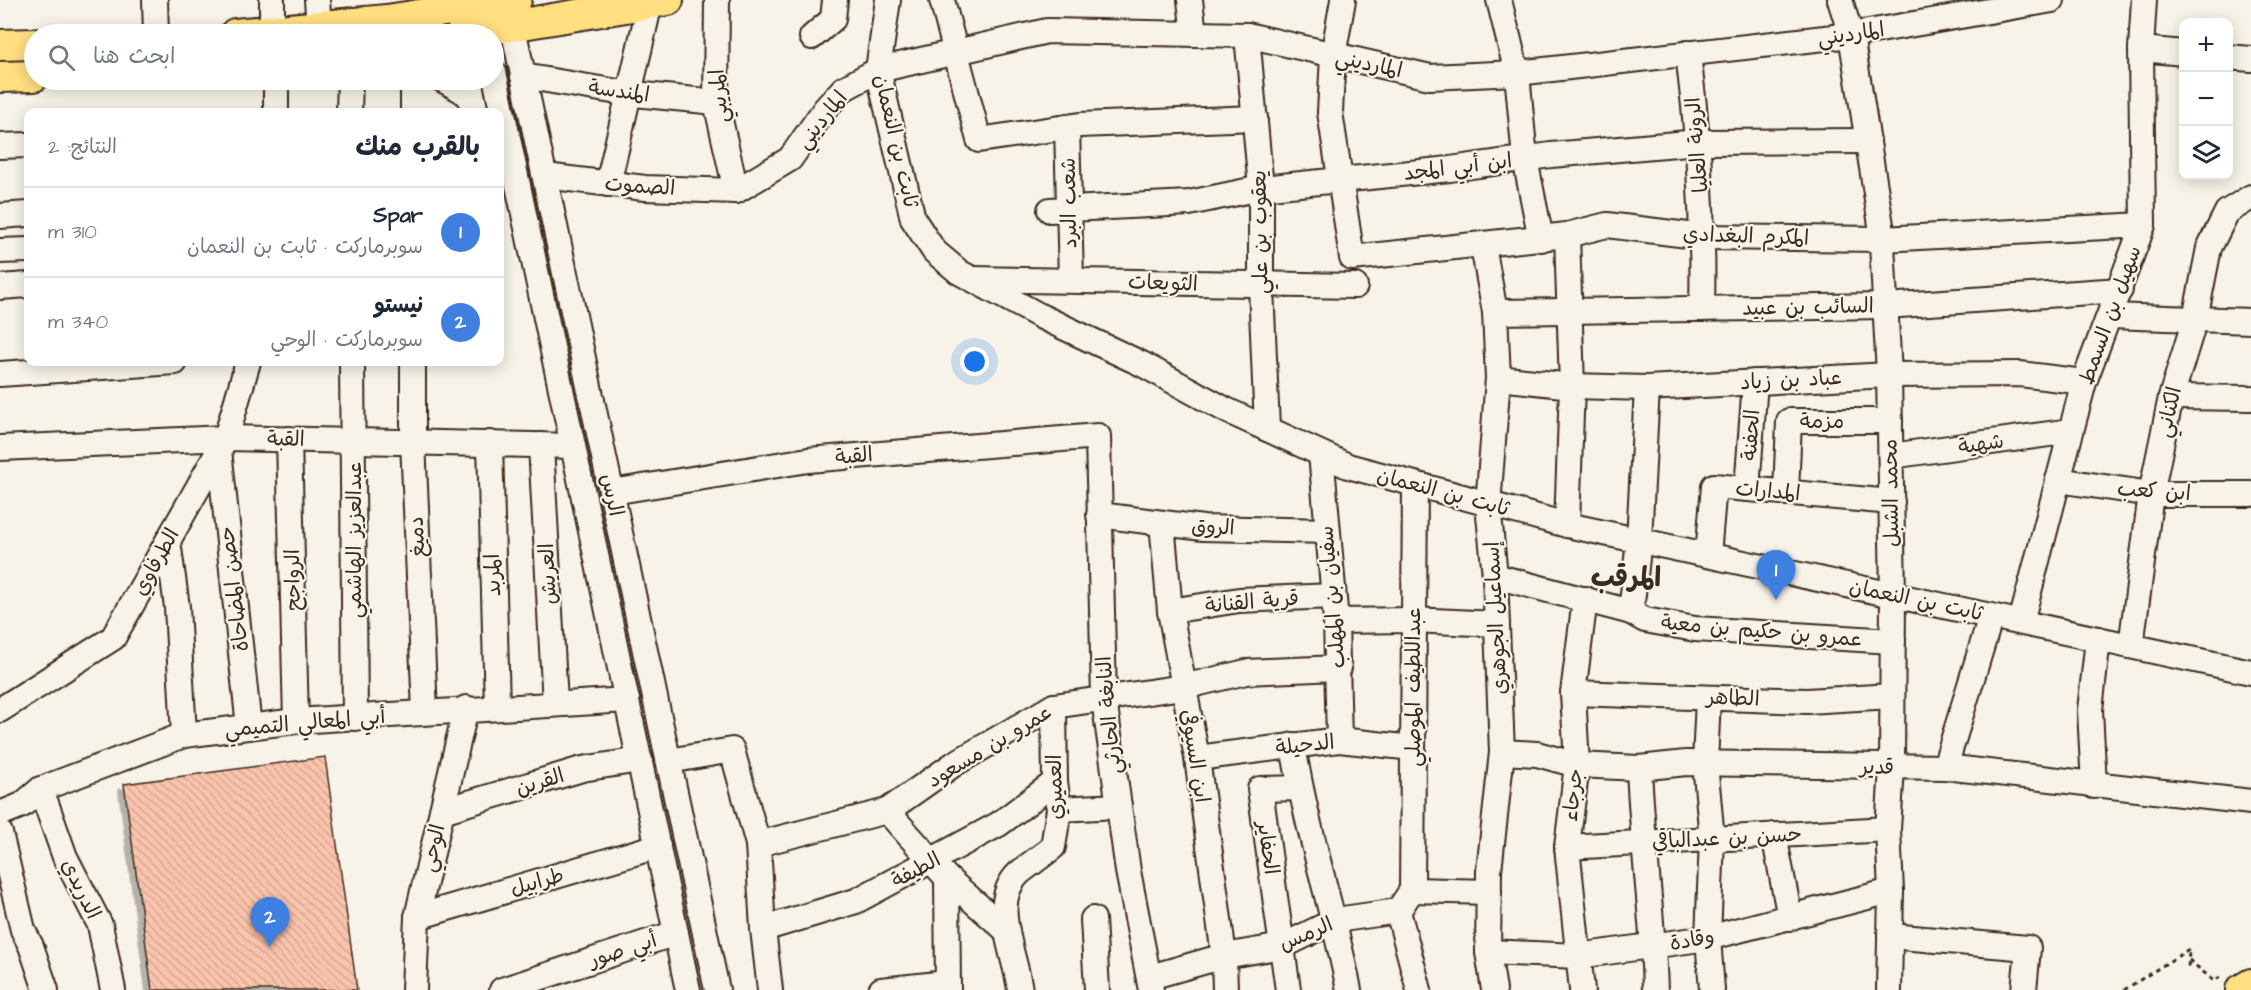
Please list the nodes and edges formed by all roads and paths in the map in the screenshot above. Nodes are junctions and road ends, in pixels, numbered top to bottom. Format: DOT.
graph roads {
  1 [pos="155,0"];
  2 [pos="272,0"];
  3 [pos="717,0"];
  4 [pos="835,0"];
  5 [pos="888,0"];
  6 [pos="942,0"];
  7 [pos="1190,0"];
  8 [pos="1343,0"];
  9 [pos="1499,0"];
  10 [pos="1840,0"];
  11 [pos="2052,0"];
  12 [pos="2144,0"];
  13 [pos="659,2"];
  14 [pos="386,10"];
  15 [pos="318,14"];
  16 [pos="493,15"];
  17 [pos="156,24"];
  18 [pos="272,24"];
  19 [pos="294,24"];
  20 [pos="1194,34"];
  21 [pos="1247,35"];
  22 [pos="1851,35"];
  23 [pos="504,37"];
  24 [pos="812,37"];
  25 [pos="24,44"];
  26 [pos="0,45"];
  27 [pos="2141,49"];
  28 [pos="954,52"];
  29 [pos="1688,53"];
  30 [pos="2179,53"];
  31 [pos="1333,56"];
  32 [pos="2233,57"];
  33 [pos="2251,59"];
  34 [pos="878,70"];
  35 [pos="1517,73"];
  36 [pos="24,76"];
  37 [pos="524,76"];
  38 [pos="0,77"];
  39 [pos="276,90"];
  40 [pos="350,90"];
  41 [pos="497,90"];
  42 [pos="630,94"];
  43 [pos="716,102"];
  44 [pos="413,103"];
  45 [pos="276,108"];
  46 [pos="349,108"];
  47 [pos="432,108"];
  48 [pos="499,108"];
  49 [pos="1255,118"];
  50 [pos="1067,127"];
  51 [pos="1868,141"];
  52 [pos="1699,142"];
  53 [pos="24,144"];
  54 [pos="0,146"];
  55 [pos="505,146"];
  56 [pos="1525,159"];
  57 [pos="545,176"];
  58 [pos="1340,180"];
  59 [pos="608,184"];
  60 [pos="1261,188"];
  61 [pos="736,191"];
  62 [pos="2251,197"];
  63 [pos="1060,210"];
  64 [pos="24,214"];
  65 [pos="0,216"];
  66 [pos="2143,225"];
  67 [pos="1567,235"];
  68 [pos="1704,237"];
  69 [pos="1541,238"];
  70 [pos="1882,239"];
  71 [pos="1483,246"];
  72 [pos="24,250"];
  73 [pos="0,251"];
  74 [pos="970,279"];
  75 [pos="1071,280"];
  76 [pos="24,285"];
  77 [pos="1261,286"];
  78 [pos="1355,286"];
  79 [pos="0,287"];
  80 [pos="2120,290"];
  81 [pos="1885,306"];
  82 [pos="1702,309"];
  83 [pos="1569,310"];
  84 [pos="1495,312"];
  85 [pos="2110,316"];
  86 [pos="2195,319"];
  87 [pos="2251,321"];
  88 [pos="117,366"];
  89 [pos="247,366"];
  90 [pos="352,366"];
  91 [pos="413,366"];
  92 [pos="0,374"];
  93 [pos="1889,375"];
  94 [pos="1498,378"];
  95 [pos="1755,382"];
  96 [pos="2084,382"];
  97 [pos="1572,386"];
  98 [pos="1647,388"];
  99 [pos="2171,398"];
  100 [pos="2251,398"];
  101 [pos="1890,421"];
  102 [pos="1267,429"];
  103 [pos="2072,431"];
  104 [pos="1098,436"];
  105 [pos="289,439"];
  106 [pos="354,440"];
  107 [pos="413,441"];
  108 [pos="490,443"];
  109 [pos="223,444"];
  110 [pos="541,445"];
  111 [pos="573,446"];
  112 [pos="0,448"];
  113 [pos="1321,454"];
  114 [pos="1891,456"];
  115 [pos="2058,480"];
  116 [pos="1414,485"];
  117 [pos="1747,489"];
  118 [pos="612,492"];
  119 [pos="1786,493"];
  120 [pos="2251,494"];
  121 [pos="2151,495"];
  122 [pos="1892,502"];
  123 [pos="1488,505"];
  124 [pos="1099,515"];
  125 [pos="1162,523"];
  126 [pos="1567,525"];
  127 [pos="1327,531"];
  128 [pos="1639,540"];
  129 [pos="168,541"];
  130 [pos="1708,555"];
  131 [pos="1495,576"];
  132 [pos="1893,595"];
  133 [pos="1334,596"];
  134 [pos="1585,599"];
  135 [pos="1170,611"];
  136 [pos="1631,612"];
  137 [pos="1991,616"];
  138 [pos="1412,620"];
  139 [pos="1336,621"];
  140 [pos="2021,622"];
  141 [pos="1497,624"];
  142 [pos="2098,639"];
  143 [pos="1893,641"];
  144 [pos="2131,646"];
  145 [pos="1339,668"];
  146 [pos="2251,672"];
  147 [pos="1184,687"];
  148 [pos="1573,693"];
  149 [pos="1892,696"];
  150 [pos="1708,698"];
  151 [pos="1104,699"];
  152 [pos="627,700"];
  153 [pos="555,704"];
  154 [pos="1054,706"];
  155 [pos="497,707"];
  156 [pos="466,708"];
  157 [pos="0,710"];
  158 [pos="425,712"];
  159 [pos="355,718"];
  160 [pos="296,721"];
  161 [pos="249,727"];
  162 [pos="184,735"];
  163 [pos="1339,740"];
  164 [pos="1293,745"];
  165 [pos="1413,748"];
  166 [pos="1502,752"];
  167 [pos="1197,758"];
  168 [pos="640,760"];
  169 [pos="669,761"];
  170 [pos="1705,763"];
  171 [pos="1577,765"];
  172 [pos="1945,767"];
  173 [pos="1639,768"];
  174 [pos="1892,768"];
  175 [pos="1055,782"];
  176 [pos="2094,786"];
  177 [pos="1300,788"];
  178 [pos="41,789"];
  179 [pos="2251,802"];
  180 [pos="1119,806"];
  181 [pos="1059,809"];
  182 [pos="442,811"];
  183 [pos="887,811"];
  184 [pos="0,814"];
  185 [pos="1888,829"];
  186 [pos="0,833"];
  187 [pos="1774,836"];
  188 [pos="1712,839"];
  189 [pos="1642,843"];
  190 [pos="758,844"];
  191 [pos="658,846"];
  192 [pos="1567,847"];
  193 [pos="940,870"];
  194 [pos="1412,890"];
  195 [pos="1891,891"];
  196 [pos="1489,892"];
  197 [pos="1398,911"];
  198 [pos="417,917"];
  199 [pos="1790,918"];
  200 [pos="1093,919"];
  201 [pos="1335,920"];
  202 [pos="763,929"];
  203 [pos="1007,931"];
  204 [pos="676,933"];
  205 [pos="1890,936"];
  206 [pos="1708,938"];
  207 [pos="1283,946"];
  208 [pos="1654,946"];
  209 [pos="1488,952"];
  210 [pos="1224,956"];
  211 [pos="1578,956"];
  212 [pos="2188,960"];
  213 [pos="2188,970"];
  214 [pos="1150,983"];
  215 [pos="2238,983"];
  216 [pos="947,986"];
  217 [pos="46,990"];
  218 [pos="114,990"];
  219 [pos="414,990"];
  220 [pos="502,990"];
  221 [pos="688,990"];
  222 [pos="717,990"];
  223 [pos="770,990"];
  224 [pos="882,990"];
  225 [pos="1020,990"];
  226 [pos="1097,990"];
  227 [pos="1225,990"];
  228 [pos="1288,990"];
  229 [pos="1349,990"];
  230 [pos="1419,990"];
  231 [pos="1494,990"];
  232 [pos="1582,990"];
  233 [pos="1655,990"];
  234 [pos="1712,990"];
  235 [pos="1889,990"];
  236 [pos="2024,990"];
  237 [pos="2124,990"];
  1 -- 17 [label="street"];
  2 -- 18 [label="street"];
  3 -- 43 [label="street, المريبي"];
  4 -- 24 [label="street"];
  5 -- 34 [label="street, ثابت بن النعمان"];
  6 -- 28 [label="street"];
  7 -- 20 [label="street"];
  8 -- 31 [label="street"];
  9 -- 35 [label="street"];
  10 -- 22 [label="street, محمد الشبل"];
  11 -- 22 [label="street, المارديني"];
  12 -- 27 [label="street, سهيل بن السمط"];
  13 -- 16 [label="main road"];
  13 -- 42 [label="street"];
  14 -- 15 [label="main road"];
  14 -- 16 [label="main road"];
  15 -- 19 [label="main road"];
  20 -- 21 [label="street, المارديني"];
  20 -- 28 [label="street, المارديني"];
  21 -- 31 [label="street, المارديني"];
  21 -- 49 [label="street, يعقوب بن علي"];
  22 -- 29 [label="street, المارديني"];
  22 -- 51 [label="street, محمد الشبل"];
  23 -- 37 [label="street, الرس"];
  25 -- 26 [label="main road"];
  27 -- 30 [label="street"];
  27 -- 66 [label="street, سهيل بن السمط"];
  28 -- 34 [label="street, المارديني"];
  28 -- 50 [label="street"];
  29 -- 35 [label="street, المارديني"];
  29 -- 52 [label="street, الرونة العليا"];
  31 -- 35 [label="street, المارديني"];
  31 -- 58 [label="street"];
  32 -- 33 [label="street"];
  34 -- 61 [label="street, المارديني"];
  34 -- 74 [label="street, ثابت بن النعمان"];
  35 -- 56 [label="street"];
  36 -- 38 [label="main road"];
  37 -- 42 [label="street, المندسة"];
  37 -- 57 [label="street, الرس"];
  39 -- 45 [label="street"];
  40 -- 46 [label="street"];
  41 -- 48 [label="street, الرس"];
  42 -- 43 [label="street, المندسة"];
  42 -- 59 [label="street"];
  43 -- 61 [label="street, المريبي"];
  44 -- 47 [label="street"];
  49 -- 50 [label="street"];
  49 -- 60 [label="street, يعقوب بن علي"];
  50 -- 63 [label="street, شعب البرد"];
  51 -- 52 [label="street, ابن أبي المجد"];
  51 -- 70 [label="street, محمد الشبل"];
  52 -- 56 [label="street, ابن أبي المجد"];
  52 -- 68 [label="street, الرونة العليا"];
  53 -- 54 [label="street"];
  55 -- 111 [label="street, الرس"];
  56 -- 58 [label="street, ابن أبي المجد"];
  56 -- 69 [label="street"];
  57 -- 59 [label="street, الصموت"];
  57 -- 118 [label="street, الرس"];
  58 -- 60 [label="street, ابن أبي المجد"];
  58 -- 71 [label="street, المكرم البغدادي"];
  59 -- 61 [label="street, الصموت"];
  60 -- 63 [label="street, ابن أبي المجد"];
  60 -- 77 [label="street, يعقوب بن علي"];
  62 -- 86 [label="street, الكناني"];
  63 -- 75 [label="street, شعب البرد"];
  64 -- 65 [label="street"];
  66 -- 70 [label="street, المكرم البغدادي"];
  66 -- 80 [label="street, سهيل بن السمط"];
  67 -- 68 [label="street, المكرم البغدادي"];
  67 -- 69 [label="street, المكرم البغدادي"];
  67 -- 83 [label="street"];
  68 -- 70 [label="street, المكرم البغدادي"];
  68 -- 82 [label="street, الرونة العليا"];
  69 -- 71 [label="street, المكرم البغدادي"];
  70 -- 81 [label="street, محمد الشبل"];
  71 -- 84 [label="street, إسماعيل الجوهري"];
  72 -- 73 [label="street"];
  74 -- 75 [label="street, الثويعات"];
  74 -- 102 [label="street, ثابت بن النعمان"];
  75 -- 77 [label="street, الثويعات"];
  76 -- 79 [label="street"];
  77 -- 78 [label="street, الثويعات"];
  77 -- 102 [label="street, يعقوب بن علي"];
  80 -- 81 [label="street, السائب بن عبيد"];
  80 -- 85 [label="street, سهيل بن السمط"];
  81 -- 82 [label="street, السائب بن عبيد"];
  81 -- 93 [label="street, محمد الشبل"];
  82 -- 83 [label="street, السائب بن عبيد"];
  83 -- 84 [label="street, السائب بن عبيد"];
  83 -- 97 [label="street"];
  84 -- 94 [label="street, إسماعيل الجوهري"];
  85 -- 86 [label="street"];
  85 -- 96 [label="street, سهيل بن السمط"];
  86 -- 87 [label="street"];
  86 -- 99 [label="street, الكناني"];
  88 -- 92 [label="street"];
  89 -- 109 [label="street, الطرفاوي"];
  90 -- 106 [label="street, عبدالعزيز الهاشمي"];
  91 -- 107 [label="street, دميغ"];
  93 -- 95 [label="street, عباد بن زياد"];
  93 -- 96 [label="street, عباد بن زياد"];
  93 -- 101 [label="street, محمد الشبل"];
  94 -- 97 [label="street, عباد بن زياد"];
  94 -- 123 [label="street, إسماعيل الجوهري"];
  95 -- 98 [label="street, عباد بن زياد"];
  95 -- 117 [label="street, الحفنة"];
  96 -- 103 [label="street, سهيل بن السمط"];
  97 -- 98 [label="street, عباد بن زياد"];
  97 -- 126 [label="street"];
  98 -- 128 [label="street"];
  99 -- 100 [label="street"];
  99 -- 121 [label="street, الكناني"];
  101 -- 114 [label="street, محمد الشبل"];
  101 -- 119 [label="street, مزمة"];
  102 -- 113 [label="street, ثابت بن النعمان"];
  103 -- 114 [label="street, شهية"];
  103 -- 115 [label="street, سهيل بن السمط"];
  104 -- 118 [label="street, القبة"];
  104 -- 124 [label="street, النابغة الحارثي"];
  105 -- 106 [label="street, القبة"];
  105 -- 109 [label="street, القبة"];
  105 -- 160 [label="street, الرواجح"];
  106 -- 107 [label="street, القبة"];
  106 -- 159 [label="street, عبدالعزيز الهاشمي"];
  107 -- 108 [label="street, القبة"];
  107 -- 158 [label="street, دميغ"];
  108 -- 110 [label="street, القبة"];
  108 -- 155 [label="street, المربد"];
  109 -- 112 [label="street, القبة"];
  109 -- 129 [label="street, الطرفاوي"];
  109 -- 161 [label="street, حصن المضاحاة"];
  110 -- 111 [label="street, القبة"];
  110 -- 153 [label="street, العريش"];
  111 -- 152 [label="street, الرس"];
  113 -- 116 [label="street, ثابت بن النعمان"];
  113 -- 127 [label="street, سفيان بن المهلب"];
  114 -- 122 [label="street, محمد الشبل"];
  115 -- 121 [label="street, ابن كعب"];
  115 -- 140 [label="street, سهيل بن السمط"];
  116 -- 123 [label="street, ثابت بن النعمان"];
  116 -- 138 [label="street, عبداللطيف الموصلي"];
  117 -- 119 [label="street, المدارات"];
  117 -- 130 [label="street, المدارات"];
  118 -- 169 [label="street, الرس"];
  119 -- 122 [label="street, المدارات"];
  120 -- 121 [label="street, ابن كعب"];
  121 -- 144 [label="street, الكناني"];
  122 -- 132 [label="street, محمد الشبل"];
  123 -- 126 [label="street, ثابت بن النعمان"];
  123 -- 131 [label="street, إسماعيل الجوهري"];
  124 -- 125 [label="street, الروق"];
  124 -- 151 [label="street, النابغة الحارثي"];
  125 -- 127 [label="street, الروق"];
  125 -- 135 [label="street, ابن السيوفي"];
  126 -- 128 [label="street, ثابت بن النعمان"];
  127 -- 133 [label="street, سفيان بن المهلب"];
  128 -- 130 [label="street, ثابت بن النعمان"];
  128 -- 136 [label="street"];
  129 -- 157 [label="street, الطرفاوي"];
  129 -- 162 [label="street"];
  130 -- 132 [label="street, ثابت بن النعمان"];
  131 -- 134 [label="street, عمرو بن حكيم بن معية"];
  131 -- 141 [label="street, إسماعيل الجوهري"];
  132 -- 137 [label="street, ثابت بن النعمان"];
  132 -- 143 [label="street, محمد الشبل"];
  133 -- 135 [label="street, قرية القنانة"];
  133 -- 139 [label="street, سفيان بن المهلب"];
  134 -- 136 [label="street, عمرو بن حكيم بن معية"];
  134 -- 148 [label="street, جرجاء"];
  135 -- 147 [label="street, ابن السيوفي"];
  136 -- 143 [label="street, عمرو بن حكيم بن معية"];
  137 -- 140 [label="street, ثابت بن النعمان"];
  137 -- 172 [label="street"];
  138 -- 139 [label="street"];
  138 -- 141 [label="street"];
  138 -- 165 [label="street, عبداللطيف الموصلي"];
  139 -- 145 [label="street, سفيان بن المهلب"];
  140 -- 142 [label="street, ثابت بن النعمان"];
  141 -- 166 [label="street, إسماعيل الجوهري"];
  142 -- 144 [label="street, ثابت بن النعمان"];
  142 -- 176 [label="street"];
  143 -- 149 [label="street, محمد الشبل"];
  144 -- 146 [label="street, ثابت بن النعمان"];
  145 -- 147 [label="street, عمرو بن مسعود"];
  145 -- 163 [label="street, سفيان بن المهلب"];
  147 -- 151 [label="street, عمرو بن مسعود"];
  147 -- 167 [label="street, ابن السيوفي"];
  148 -- 150 [label="street, الطاهر"];
  148 -- 171 [label="street, جرجاء"];
  149 -- 150 [label="street, الطاهر"];
  149 -- 174 [label="street, محمد الشبل"];
  150 -- 170 [label="street"];
  151 -- 154 [label="street, عمرو بن مسعود"];
  151 -- 180 [label="street, النابغة الحارثي"];
  152 -- 153 [label="street, أبي المعالي التميمي"];
  152 -- 168 [label="street, الرس"];
  153 -- 155 [label="street, أبي المعالي التميمي"];
  154 -- 175 [label="street, العميري"];
  154 -- 183 [label="street, عمرو بن مسعود"];
  155 -- 156 [label="street, أبي المعالي التميمي"];
  156 -- 158 [label="street, أبي المعالي التميمي"];
  156 -- 182 [label="street, الوحي"];
  158 -- 159 [label="street, أبي المعالي التميمي"];
  159 -- 160 [label="street, أبي المعالي التميمي"];
  160 -- 161 [label="street, أبي المعالي التميمي"];
  161 -- 162 [label="street, أبي المعالي التميمي"];
  162 -- 178 [label="street, أبي المعالي التميمي"];
  163 -- 164 [label="street, الدحيلة"];
  163 -- 165 [label="street, الدحيلة"];
  164 -- 167 [label="street, الدحيلة"];
  164 -- 177 [label="street"];
  165 -- 194 [label="street, عبداللطيف الموصلي"];
  166 -- 171 [label="street, قدير"];
  166 -- 196 [label="street, إسماعيل الجوهري"];
  167 -- 210 [label="street, ابن السيوفي"];
  168 -- 182 [label="street, القرين"];
  168 -- 191 [label="street, الرس"];
  169 -- 190 [label="street"];
  169 -- 222 [label="street, الرس"];
  170 -- 173 [label="street, قدير"];
  170 -- 174 [label="street, قدير"];
  170 -- 188 [label="street"];
  171 -- 173 [label="street, قدير"];
  171 -- 192 [label="street, جرجاء"];
  172 -- 174 [label="street, قدير"];
  172 -- 176 [label="street, قدير"];
  173 -- 189 [label="street"];
  174 -- 185 [label="street, محمد الشبل"];
  175 -- 181 [label="street, العميري"];
  175 -- 193 [label="street, الطيفة"];
  176 -- 179 [label="street, قدير"];
  177 -- 201 [label="street"];
  177 -- 207 [label="street, الحفاير"];
  178 -- 184 [label="street, أبي المعالي التميمي"];
  178 -- 218 [label="street, الدريدي"];
  180 -- 181 [label="street"];
  180 -- 214 [label="street, النابغة الحارثي"];
  181 -- 203 [label="street, العميري"];
  182 -- 198 [label="street, الوحي"];
  183 -- 190 [label="street, عمرو بن مسعود"];
  183 -- 193 [label="street"];
  185 -- 187 [label="street, حسن بن عبدالباقي"];
  185 -- 195 [label="street, محمد الشبل"];
  186 -- 217 [label="street"];
  187 -- 188 [label="street, حسن بن عبدالباقي"];
  187 -- 199 [label="street"];
  188 -- 189 [label="street, حسن بن عبدالباقي"];
  188 -- 206 [label="street"];
  189 -- 192 [label="street, حسن بن عبدالباقي"];
  189 -- 208 [label="street"];
  190 -- 202 [label="street"];
  191 -- 198 [label="street, طرابيل"];
  191 -- 204 [label="street, الرس"];
  192 -- 211 [label="street, جرجاء"];
  193 -- 202 [label="street, الطيفة"];
  193 -- 203 [label="street"];
  193 -- 216 [label="street"];
  194 -- 196 [label="street"];
  194 -- 197 [label="street"];
  195 -- 199 [label="street, وقادة"];
  195 -- 205 [label="street, محمد الشبل"];
  196 -- 209 [label="street, إسماعيل الجوهري"];
  197 -- 201 [label="street, الرمس"];
  197 -- 230 [label="street"];
  198 -- 219 [label="street, الوحي"];
  199 -- 206 [label="street, وقادة"];
  200 -- 226 [label="street"];
  201 -- 207 [label="street, الرمس"];
  201 -- 229 [label="street"];
  202 -- 223 [label="street"];
  203 -- 225 [label="street, العميري"];
  204 -- 220 [label="street, أبي صور"];
  204 -- 221 [label="street, الرس"];
  205 -- 235 [label="street, محمد الشبل"];
  205 -- 236 [label="street"];
  206 -- 208 [label="street, وقادة"];
  206 -- 234 [label="street"];
  207 -- 210 [label="street, الرمس"];
  207 -- 228 [label="street"];
  208 -- 211 [label="street, وقادة"];
  208 -- 233 [label="street"];
  209 -- 211 [label="street, وقادة"];
  209 -- 231 [label="street, إسماعيل الجوهري"];
  210 -- 214 [label="street, الرمس"];
  210 -- 227 [label="street, ابن السيوفي"];
  211 -- 232 [label="street, جرجاء"];
  212 -- 213 [label="path"];
  212 -- 215 [label="path"];
  212 -- 237 [label="path"];
  216 -- 224 [label="street"];
}
